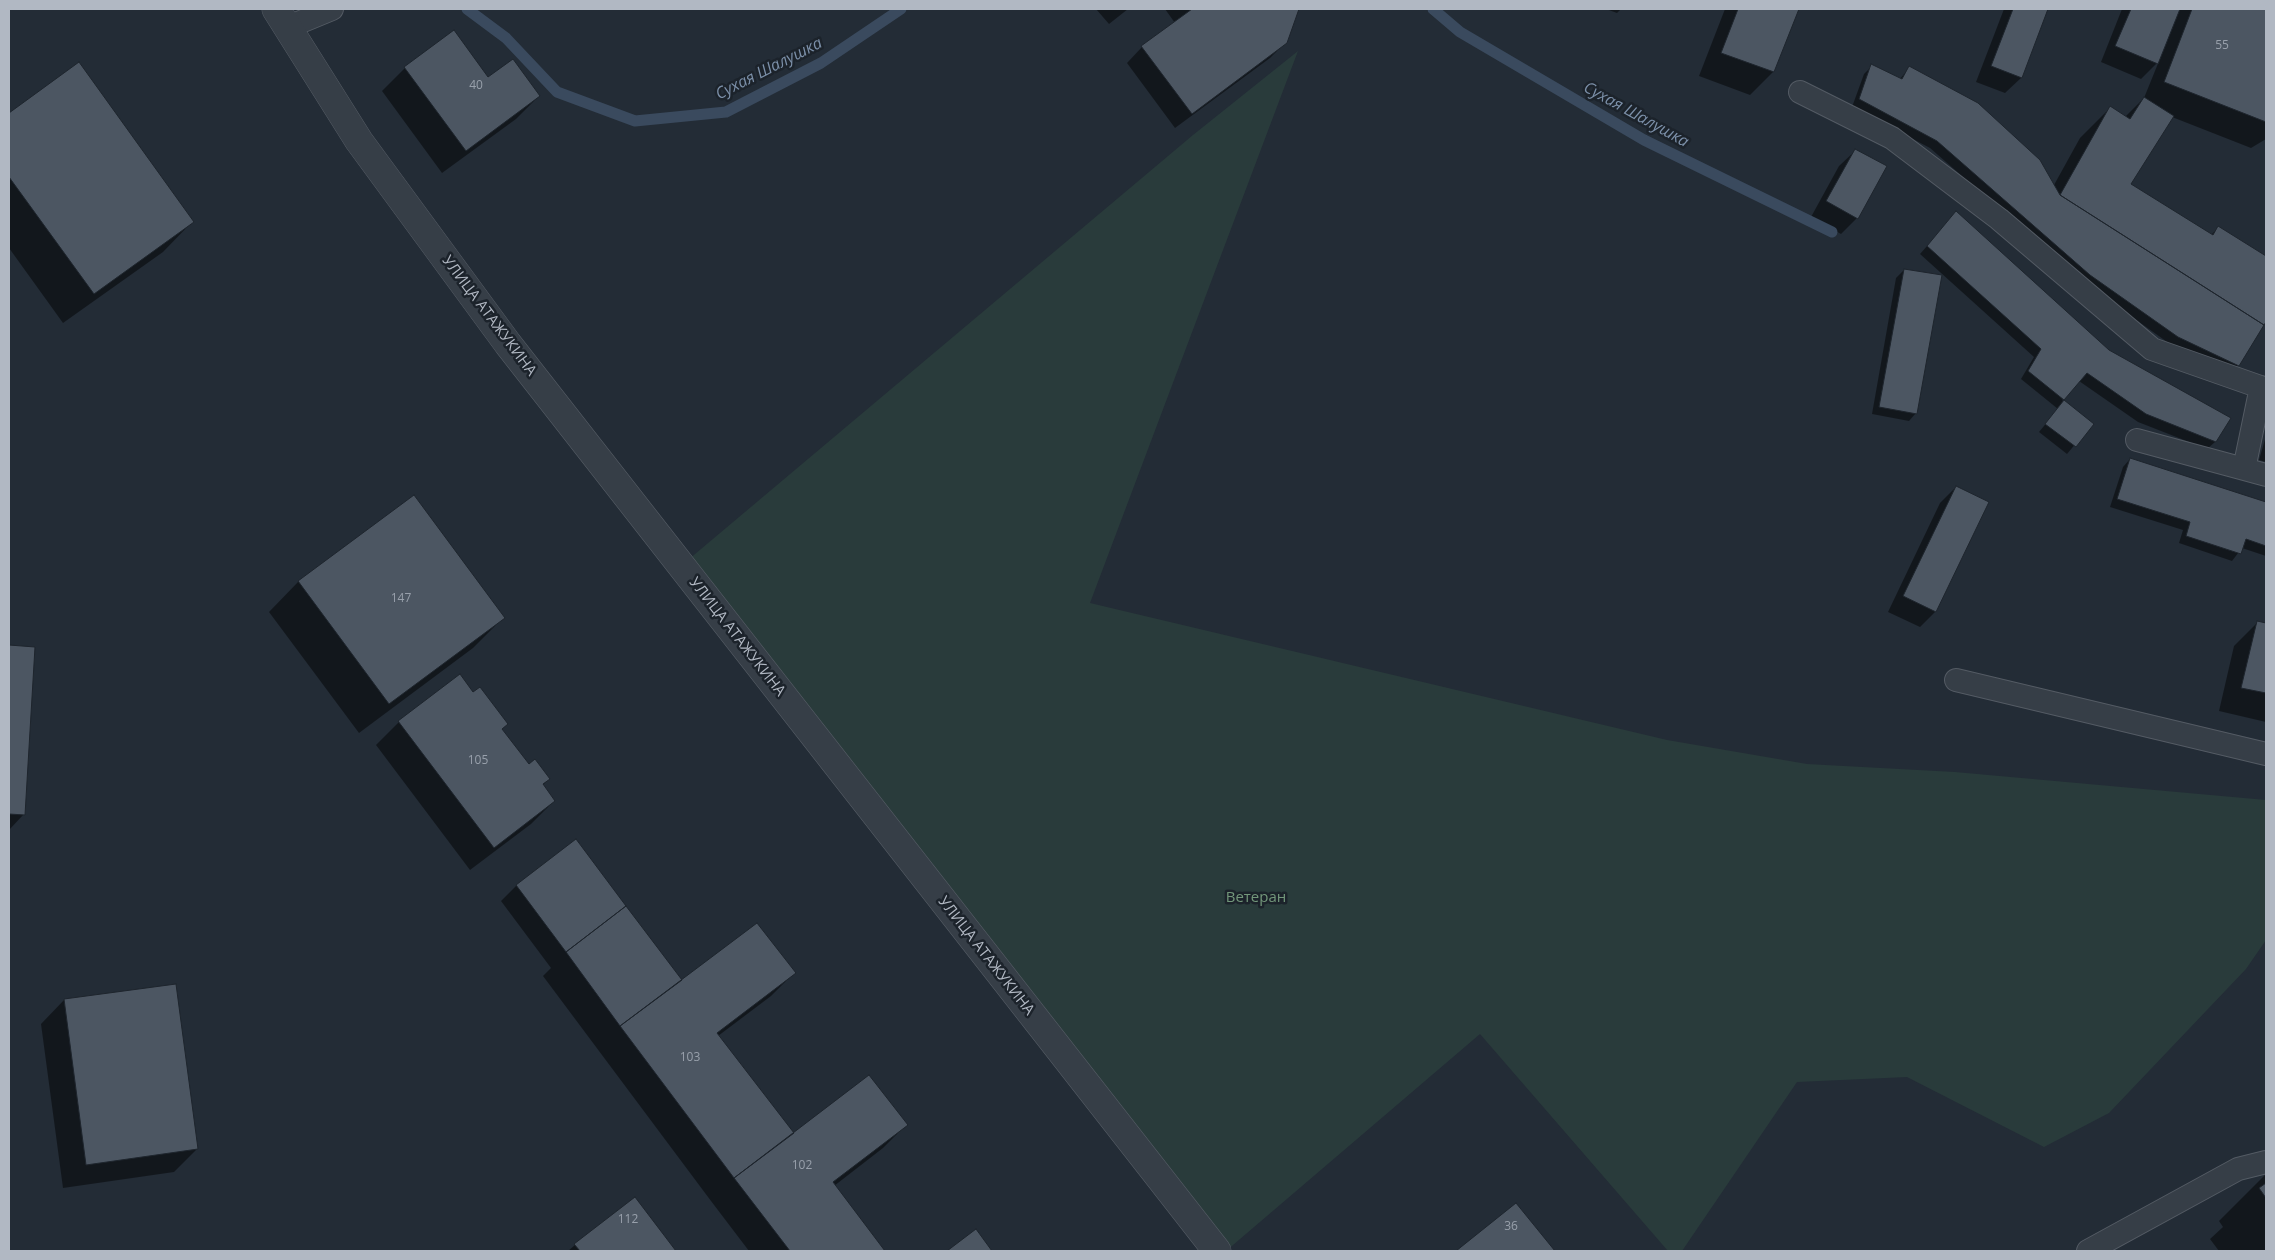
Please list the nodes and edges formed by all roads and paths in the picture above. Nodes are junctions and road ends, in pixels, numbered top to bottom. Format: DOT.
graph roads {
  1 [pos="332,9"];
  2 [pos="281,18"];
  3 [pos="1800,92"];
  4 [pos="2264,388"];
  5 [pos="2137,440"];
  6 [pos="2244,469"];
  7 [pos="2266,475"];
  8 [pos="1956,680"];
  9 [pos="2266,754"];
  10 [pos="2266,1162"];
  11 [pos="1216,1251"];
  12 [pos="2088,1251"];
  1 -- 2 [label="lane"];
  2 -- 11 [label="street, УЛИЦА АТАЖУКИНА"];
  3 -- 4 [label="lane"];
  4 -- 6 [label="lane"];
  5 -- 6 [label="lane"];
  6 -- 7 [label="lane"];
  8 -- 9 [label="lane"];
  10 -- 12 [label="lane"];
}
